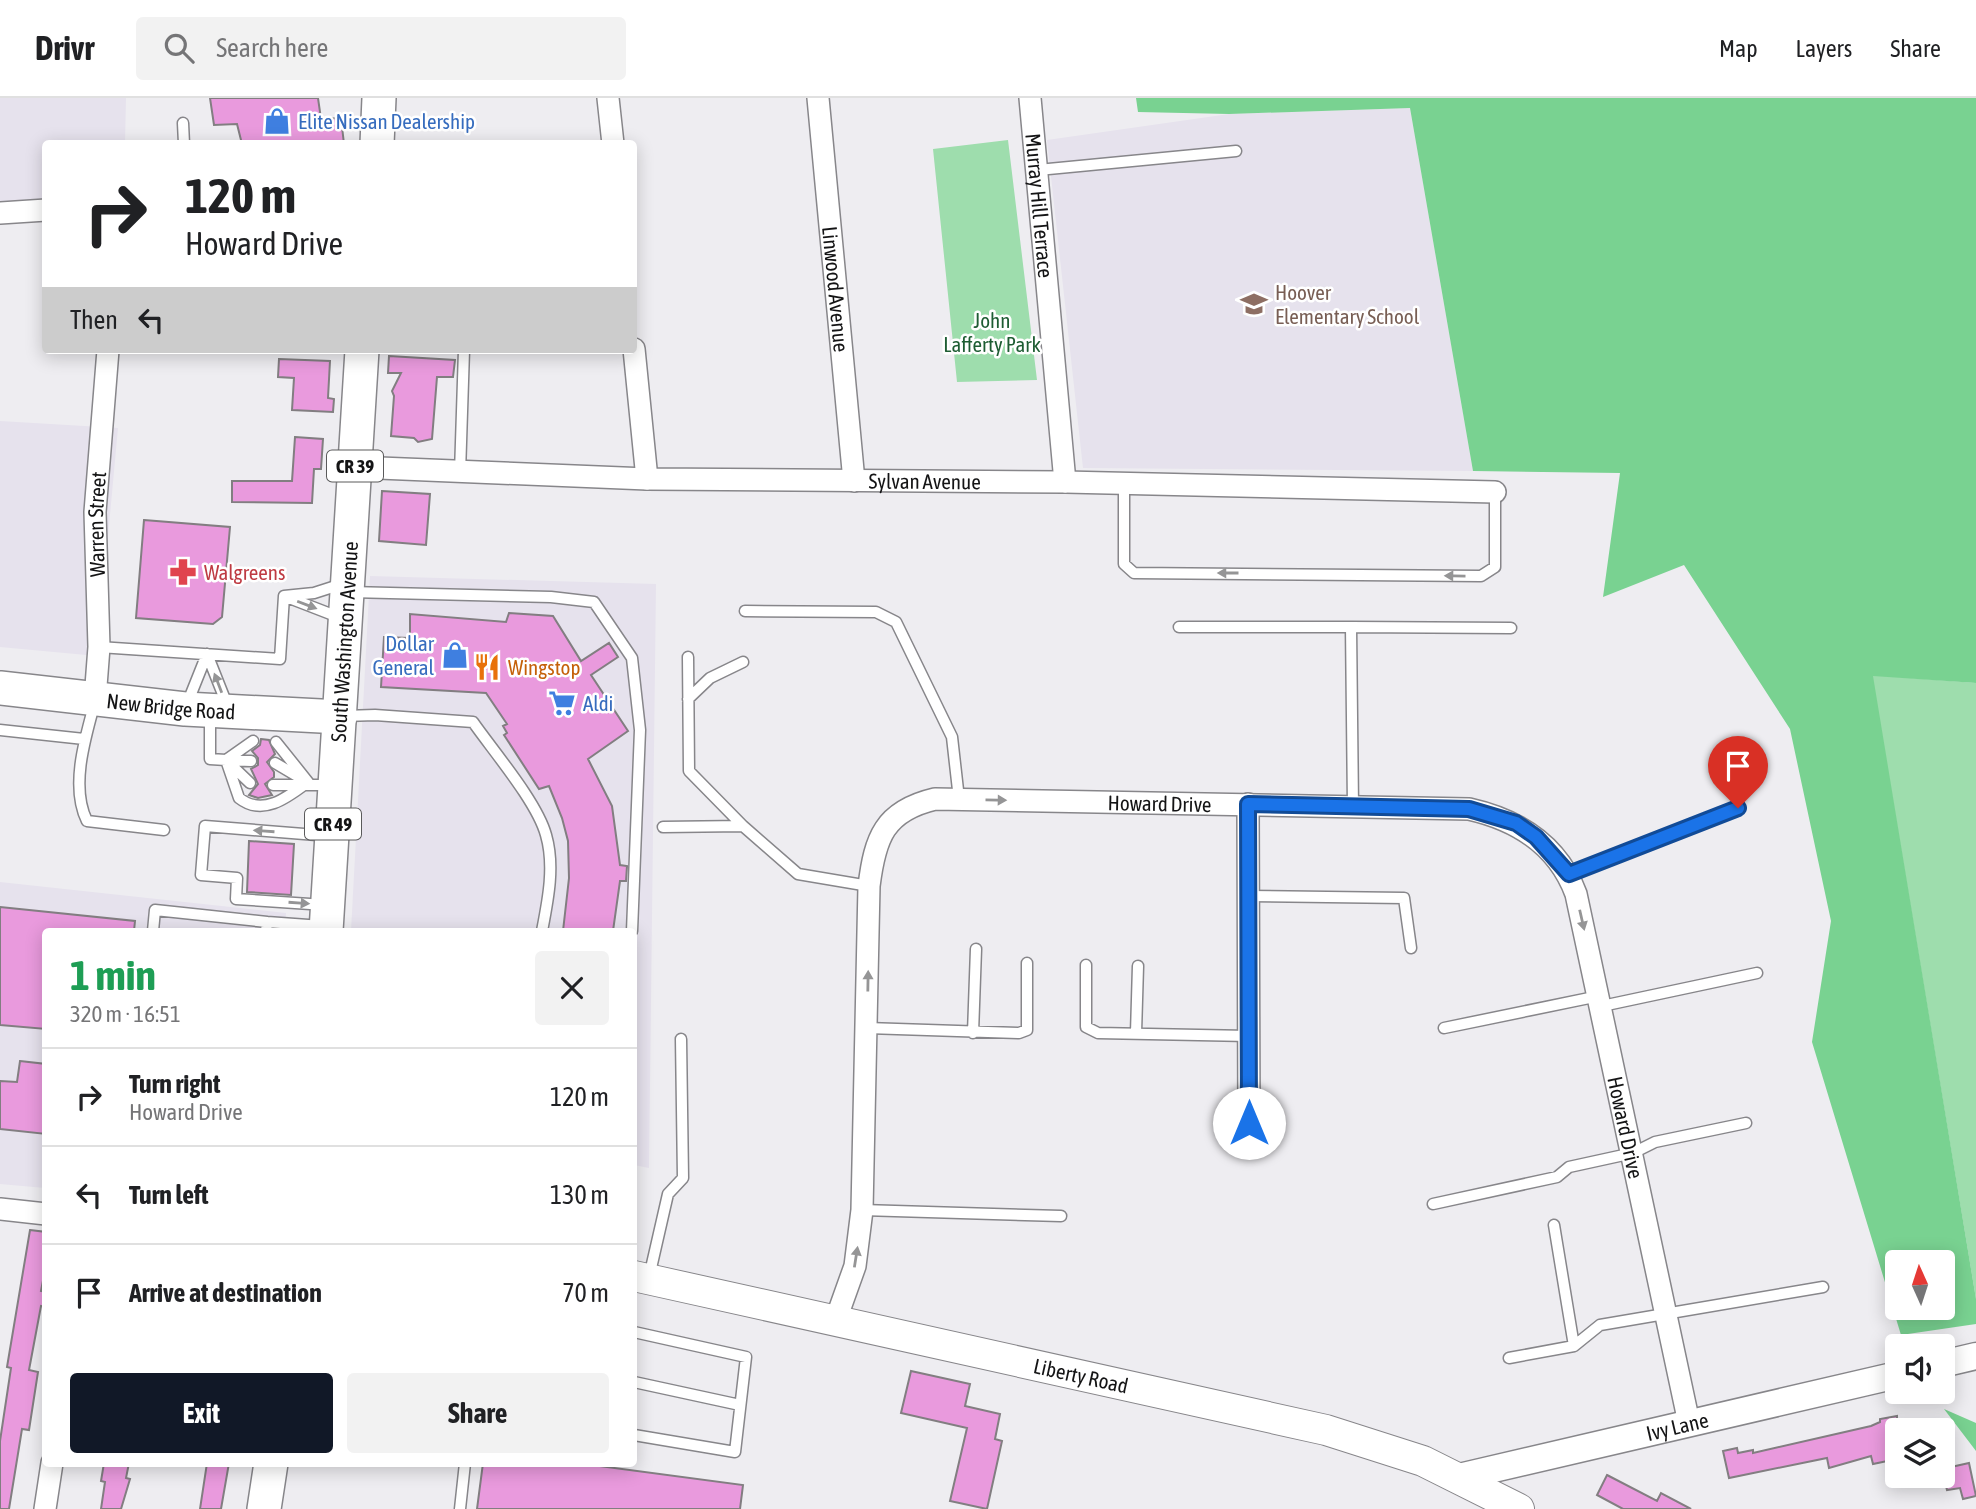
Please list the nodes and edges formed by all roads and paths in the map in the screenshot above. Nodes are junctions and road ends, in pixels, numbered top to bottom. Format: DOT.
graph roads {
  1 [pos="379,98"];
  2 [pos="608,98"];
  3 [pos="818,98"];
  4 [pos="1030,98"];
  5 [pos="183,123"];
  6 [pos="184,140"];
  7 [pos="377,140"];
  8 [pos="613,140"];
  9 [pos="1236,151"];
  10 [pos="1038,170"];
  11 [pos="42,210"];
  12 [pos="0,214"];
  13 [pos="108,354"];
  14 [pos="362,354"];
  15 [pos="464,354"];
  16 [pos="634,354"];
  17 [pos="355,467"];
  18 [pos="460,472"];
  19 [pos="647,479"];
  20 [pos="854,481"];
  21 [pos="1065,482"];
  22 [pos="1124,483"];
  23 [pos="1496,492"];
  24 [pos="284,596"];
  25 [pos="347,598"];
  26 [pos="745,611"];
  27 [pos="1178,627"];
  28 [pos="1351,627"];
  29 [pos="1511,628"];
  30 [pos="99,647"];
  31 [pos="207,654"];
  32 [pos="688,657"];
  33 [pos="743,662"];
  34 [pos="0,688"];
  35 [pos="95,699"];
  36 [pos="688,699"];
  37 [pos="208,710"];
  38 [pos="340,717"];
  39 [pos="0,730"];
  40 [pos="84,739"];
  41 [pos="253,741"];
  42 [pos="276,742"];
  43 [pos="226,760"];
  44 [pos="251,761"];
  45 [pos="275,763"];
  46 [pos="250,783"];
  47 [pos="322,784"];
  48 [pos="273,785"];
  49 [pos="959,799"];
  50 [pos="1248,804"];
  51 [pos="1353,807"];
  52 [pos="1738,808"];
  53 [pos="743,826"];
  54 [pos="663,827"];
  55 [pos="164,831"];
  56 [pos="332,836"];
  57 [pos="1569,874"];
  58 [pos="869,886"];
  59 [pos="1248,897"];
  60 [pos="327,921"];
  61 [pos="267,926"];
  62 [pos="153,928"];
  63 [pos="542,928"];
  64 [pos="632,928"];
  65 [pos="1410,948"];
  66 [pos="976,949"];
  67 [pos="1027,963"];
  68 [pos="1086,965"];
  69 [pos="1138,966"];
  70 [pos="1757,973"];
  71 [pos="1600,1001"];
  72 [pos="1444,1027"];
  73 [pos="867,1028"];
  74 [pos="973,1032"];
  75 [pos="1136,1034"];
  76 [pos="1249,1036"];
  77 [pos="681,1039"];
  78 [pos="1249,1123"];
  79 [pos="1746,1124"];
  80 [pos="1633,1153"];
  81 [pos="1433,1204"];
  82 [pos="0,1209"];
  83 [pos="862,1210"];
  84 [pos="42,1214"];
  85 [pos="1061,1216"];
  86 [pos="1554,1225"];
  87 [pos="641,1278"];
  88 [pos="1823,1287"];
  89 [pos="1666,1311"];
  90 [pos="835,1322"];
  91 [pos="637,1333"];
  92 [pos="1574,1346"];
  93 [pos="1976,1356"];
  94 [pos="1509,1358"];
  95 [pos="1955,1361"];
  96 [pos="1885,1378"];
  97 [pos="637,1383"];
  98 [pos="740,1405"];
  99 [pos="1689,1423"];
  100 [pos="637,1436"];
  101 [pos="51,1467"];
  102 [pos="270,1467"];
  103 [pos="465,1467"];
  104 [pos="1459,1476"];
  105 [pos="45,1509"];
  106 [pos="264,1509"];
  107 [pos="460,1509"];
  108 [pos="1519,1509"];
  1 -- 7 [label="main road"];
  2 -- 8 [label="street"];
  3 -- 20 [label="street, Linwood Avenue"];
  4 -- 10 [label="street, Murray Hill Terrace"];
  5 -- 6 [label="lane"];
  9 -- 10 [label="lane"];
  10 -- 21 [label="street, Murray Hill Terrace"];
  11 -- 12 [label="street"];
  13 -- 30 [label="street, Warren Street"];
  14 -- 17 [label="main road, South Washington Avenue / CR 39"];
  15 -- 18 [label="lane"];
  16 -- 19 [label="street"];
  17 -- 18 [label="street, Sylvan Avenue"];
  17 -- 25 [label="main road, South Washington Avenue / CR 39"];
  18 -- 19 [label="street, Sylvan Avenue"];
  19 -- 20 [label="street, Sylvan Avenue"];
  20 -- 21 [label="street, Sylvan Avenue"];
  21 -- 22 [label="street, Sylvan Avenue"];
  22 -- 23 [label="street, Sylvan Avenue"];
  23 -- 22 [label="lane, one-way"];
  24 -- 25 [label="lane, one-way"];
  24 -- 25 [label="lane"];
  24 -- 31 [label="lane"];
  25 -- 38 [label="main road, South Washington Avenue / CR 39"];
  25 -- 64 [label="lane"];
  26 -- 49 [label="lane"];
  27 -- 28 [label="lane"];
  28 -- 29 [label="lane"];
  28 -- 51 [label="lane"];
  30 -- 31 [label="lane"];
  30 -- 35 [label="street, Warren Street"];
  31 -- 37 [label="lane"];
  37 -- 31 [label="lane, one-way"];
  32 -- 36 [label="lane"];
  33 -- 36 [label="lane"];
  34 -- 35 [label="main road, New Bridge Road"];
  35 -- 37 [label="main road, New Bridge Road"];
  35 -- 40 [label="lane"];
  36 -- 53 [label="lane"];
  37 -- 38 [label="main road, New Bridge Road"];
  37 -- 43 [label="lane"];
  38 -- 47 [label="main road, South Washington Avenue / CR 49"];
  38 -- 63 [label="lane"];
  39 -- 40 [label="lane"];
  40 -- 55 [label="lane"];
  41 -- 43 [label="lane"];
  42 -- 47 [label="lane"];
  43 -- 44 [label="lane"];
  43 -- 46 [label="lane"];
  43 -- 47 [label="lane"];
  45 -- 47 [label="lane"];
  47 -- 48 [label="lane"];
  47 -- 56 [label="main road, South Washington Avenue / CR 49"];
  49 -- 50 [label="street, Howard Drive, one-way"];
  49 -- 58 [label="street, Howard Drive"];
  50 -- 51 [label="street, Howard Drive"];
  50 -- 59 [label="street"];
  51 -- 57 [label="street, Howard Drive"];
  52 -- 57 [label="lane"];
  53 -- 54 [label="lane"];
  53 -- 58 [label="lane"];
  56 -- 60 [label="main road, South Washington Avenue / CR 49"];
  56 -- 60 [label="lane, one-way"];
  57 -- 71 [label="street, Howard Drive, one-way"];
  73 -- 58 [label="street, Howard Drive, one-way"];
  59 -- 65 [label="lane"];
  59 -- 76 [label="street"];
  60 -- 61 [label="lane"];
  61 -- 62 [label="lane"];
  66 -- 74 [label="lane"];
  67 -- 74 [label="lane"];
  68 -- 75 [label="lane"];
  69 -- 75 [label="lane"];
  70 -- 71 [label="lane"];
  71 -- 72 [label="lane"];
  71 -- 80 [label="street, Howard Drive"];
  73 -- 74 [label="lane"];
  73 -- 83 [label="street, Howard Drive"];
  75 -- 76 [label="lane"];
  76 -- 78 [label="street"];
  77 -- 87 [label="lane"];
  79 -- 80 [label="lane"];
  80 -- 81 [label="lane"];
  80 -- 89 [label="street, Howard Drive"];
  82 -- 84 [label="street"];
  83 -- 85 [label="lane"];
  90 -- 83 [label="street, Howard Drive, one-way"];
  86 -- 92 [label="lane"];
  87 -- 90 [label="main road, Liberty Road"];
  88 -- 89 [label="lane"];
  89 -- 92 [label="lane"];
  89 -- 99 [label="street, Howard Drive"];
  90 -- 104 [label="main road, Liberty Road"];
  91 -- 98 [label="lane"];
  92 -- 94 [label="lane"];
  93 -- 95 [label="street"];
  96 -- 99 [label="street, Ivy Lane"];
  97 -- 98 [label="lane"];
  98 -- 100 [label="lane"];
  99 -- 104 [label="street, Ivy Lane"];
  101 -- 105 [label="street"];
  102 -- 106 [label="main road"];
  103 -- 107 [label="lane"];
  104 -- 108 [label="main road, Liberty Road"];
}
